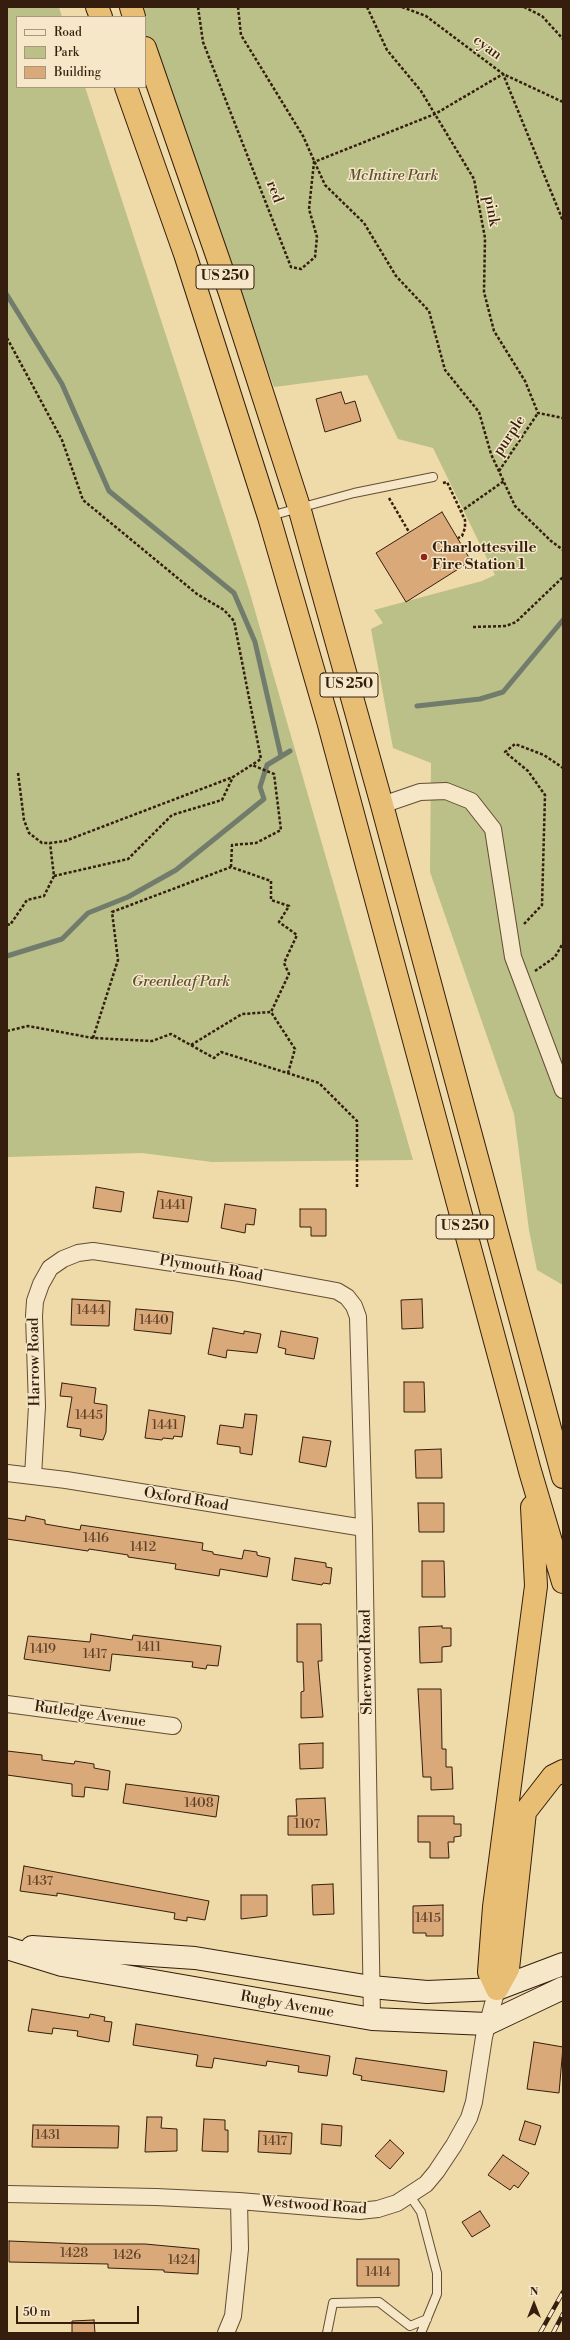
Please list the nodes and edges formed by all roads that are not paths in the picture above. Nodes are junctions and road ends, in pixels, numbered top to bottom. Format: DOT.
graph roads {
  1 [pos="146,51"];
  2 [pos="126,88"];
  3 [pos="433,477"];
  4 [pos="299,507"];
  5 [pos="269,517"];
  6 [pos="382,805"];
  7 [pos="563,1090"];
  8 [pos="63,1259"];
  9 [pos="506,1265"];
  10 [pos="354,1306"];
  11 [pos="563,1413"];
  12 [pos="530,1471"];
  13 [pos="7,1473"];
  14 [pos="33,1476"];
  15 [pos="563,1477"];
  16 [pos="364,1528"];
  17 [pos="563,1582"];
  18 [pos="7,1704"];
  19 [pos="173,1726"];
  20 [pos="563,1771"];
  21 [pos="7,1946"];
  22 [pos="563,1964"];
  23 [pos="371,1987"];
  24 [pos="563,1988"];
  25 [pos="497,1989"];
  26 [pos="372,2019"];
  27 [pos="487,2024"];
  28 [pos="7,2194"];
  29 [pos="410,2196"];
  30 [pos="239,2201"];
  31 [pos="427,2319"];
  32 [pos="226,2333"];
  33 [pos="328,2333"];
  34 [pos="421,2333"];
  1 -- 4 [label="highway, US 250"];
  2 -- 5 [label="highway, US 250"];
  3 -- 4 [label="lane"];
  4 -- 5 [label="lane"];
  4 -- 6 [label="highway, US 250"];
  5 -- 12 [label="highway, US 250"];
  6 -- 7 [label="street"];
  6 -- 9 [label="highway, US 250"];
  8 -- 10 [label="street, Plymouth Road"];
  8 -- 14 [label="street, Harrow Road"];
  9 -- 11 [label="highway"];
  9 -- 15 [label="highway, US 250"];
  10 -- 16 [label="street, Sherwood Road"];
  12 -- 17 [label="highway, US 250"];
  12 -- 25 [label="highway"];
  13 -- 14 [label="street, Oxford Road"];
  14 -- 16 [label="street, Oxford Road"];
  16 -- 23 [label="street, Sherwood Road"];
  18 -- 19 [label="street, Rutledge Avenue"];
  20 -- 25 [label="highway"];
  21 -- 23 [label="street, Rugby Avenue"];
  21 -- 26 [label="street, Rugby Avenue"];
  22 -- 25 [label="street, Rugby Avenue"];
  23 -- 25 [label="street, Rugby Avenue"];
  23 -- 26 [label="street, Sherwood Road"];
  24 -- 27 [label="street, Rugby Avenue"];
  25 -- 27 [label="street, Westwood Road"];
  26 -- 27 [label="street, Rugby Avenue"];
  27 -- 29 [label="street, Westwood Road"];
  28 -- 30 [label="street, Westwood Road"];
  29 -- 30 [label="street, Westwood Road"];
  29 -- 31 [label="lane"];
  30 -- 32 [label="street"];
  31 -- 33 [label="lane"];
  31 -- 34 [label="lane"];
}
